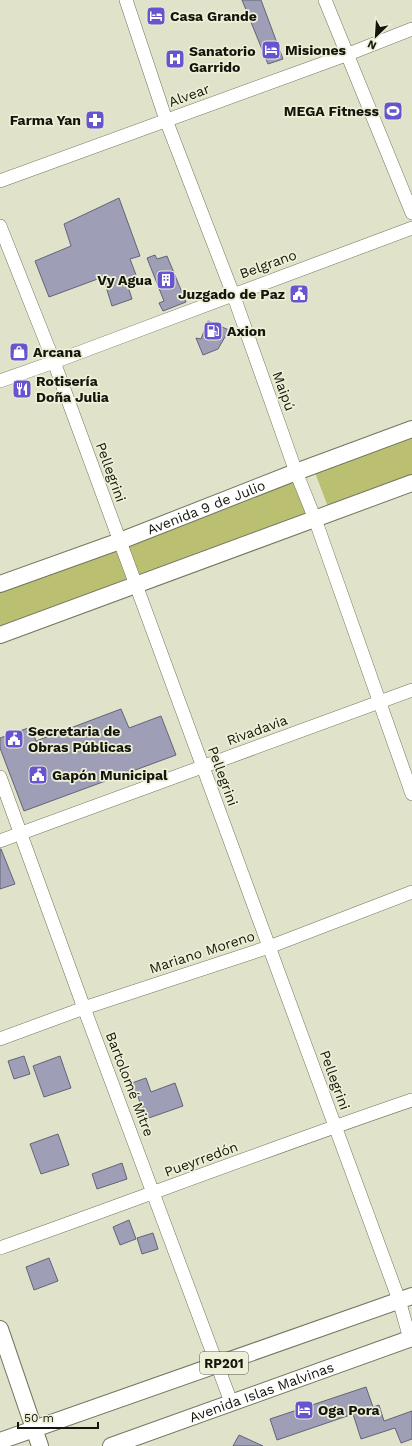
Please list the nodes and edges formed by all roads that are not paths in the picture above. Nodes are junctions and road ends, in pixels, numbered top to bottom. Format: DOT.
graph roads {
  1 [pos="126,0"];
  2 [pos="325,0"];
  3 [pos="412,29"];
  4 [pos="346,55"];
  5 [pos="166,120"];
  6 [pos="0,181"];
  7 [pos="412,213"];
  8 [pos="0,226"];
  9 [pos="412,228"];
  10 [pos="233,294"];
  11 [pos="54,362"];
  12 [pos="0,381"];
  13 [pos="412,430"];
  14 [pos="296,472"];
  15 [pos="412,484"];
  16 [pos="315,519"];
  17 [pos="120,541"];
  18 [pos="0,584"];
  19 [pos="136,585"];
  20 [pos="0,635"];
  21 [pos="412,690"];
  22 [pos="379,702"];
  23 [pos="203,767"];
  24 [pos="0,777"];
  25 [pos="412,794"];
  26 [pos="21,833"];
  27 [pos="0,841"];
  28 [pos="412,892"];
  29 [pos="269,947"];
  30 [pos="84,1008"];
  31 [pos="0,1039"];
  32 [pos="412,1100"];
  33 [pos="335,1126"];
  34 [pos="154,1194"];
  35 [pos="0,1248"];
  36 [pos="406,1298"];
  37 [pos="0,1329"];
  38 [pos="411,1338"];
  39 [pos="218,1365"];
  40 [pos="231,1402"];
  41 [pos="35,1428"];
  42 [pos="0,1441"];
  43 [pos="40,1446"];
  44 [pos="111,1446"];
  1 -- 5 [label="street, Maipú"];
  2 -- 4 [label="street"];
  3 -- 4 [label="street, Alvear"];
  4 -- 5 [label="street, Alvear"];
  4 -- 7 [label="street"];
  5 -- 6 [label="street, Alvear"];
  5 -- 10 [label="street, Maipú"];
  8 -- 11 [label="street, Pellegrini"];
  9 -- 10 [label="street, Belgrano"];
  10 -- 11 [label="street, Belgrano"];
  10 -- 14 [label="street, Maipú"];
  11 -- 12 [label="street, Belgrano"];
  11 -- 17 [label="street, Pellegrini"];
  13 -- 14 [label="main road, Avenida 9 de Julio"];
  14 -- 16 [label="street, Maipú"];
  14 -- 17 [label="main road, Avenida 9 de Julio"];
  15 -- 16 [label="main road"];
  16 -- 19 [label="main road"];
  16 -- 22 [label="street, Maipú"];
  17 -- 18 [label="main road, Avenida 9 de Julio"];
  17 -- 19 [label="street, Pellegrini"];
  19 -- 20 [label="main road"];
  19 -- 23 [label="street, Pellegrini"];
  21 -- 22 [label="street, Rivadavia"];
  22 -- 23 [label="street, Rivadavia"];
  22 -- 25 [label="street, Maipú"];
  23 -- 26 [label="street, Rivadavia"];
  23 -- 29 [label="street, Pellegrini"];
  24 -- 26 [label="street, Bartolomé Mitre"];
  26 -- 27 [label="street, Rivadavia"];
  26 -- 30 [label="street, Bartolomé Mitre"];
  28 -- 29 [label="street, Mariano Moreno"];
  29 -- 30 [label="street, Mariano Moreno"];
  29 -- 33 [label="street, Pellegrini"];
  30 -- 31 [label="street, Mariano Moreno"];
  30 -- 34 [label="street, Bartolomé Mitre"];
  32 -- 33 [label="street, Pueyrredón"];
  33 -- 34 [label="street, Pueyrredón"];
  33 -- 36 [label="street, Pellegrini"];
  34 -- 35 [label="street, Pueyrredón"];
  34 -- 39 [label="street, Bartolomé Mitre"];
  36 -- 38 [label="street, Pellegrini"];
  36 -- 39 [label="main road, RP201"];
  37 -- 41 [label="main road"];
  38 -- 40 [label="main road, Avenida Islas Malvinas"];
  39 -- 40 [label="street, Bartolomé Mitre"];
  39 -- 41 [label="main road, RP201"];
  40 -- 44 [label="main road, Avenida Islas Malvinas"];
  41 -- 42 [label="main road, RP201"];
  41 -- 43 [label="main road"];
}
